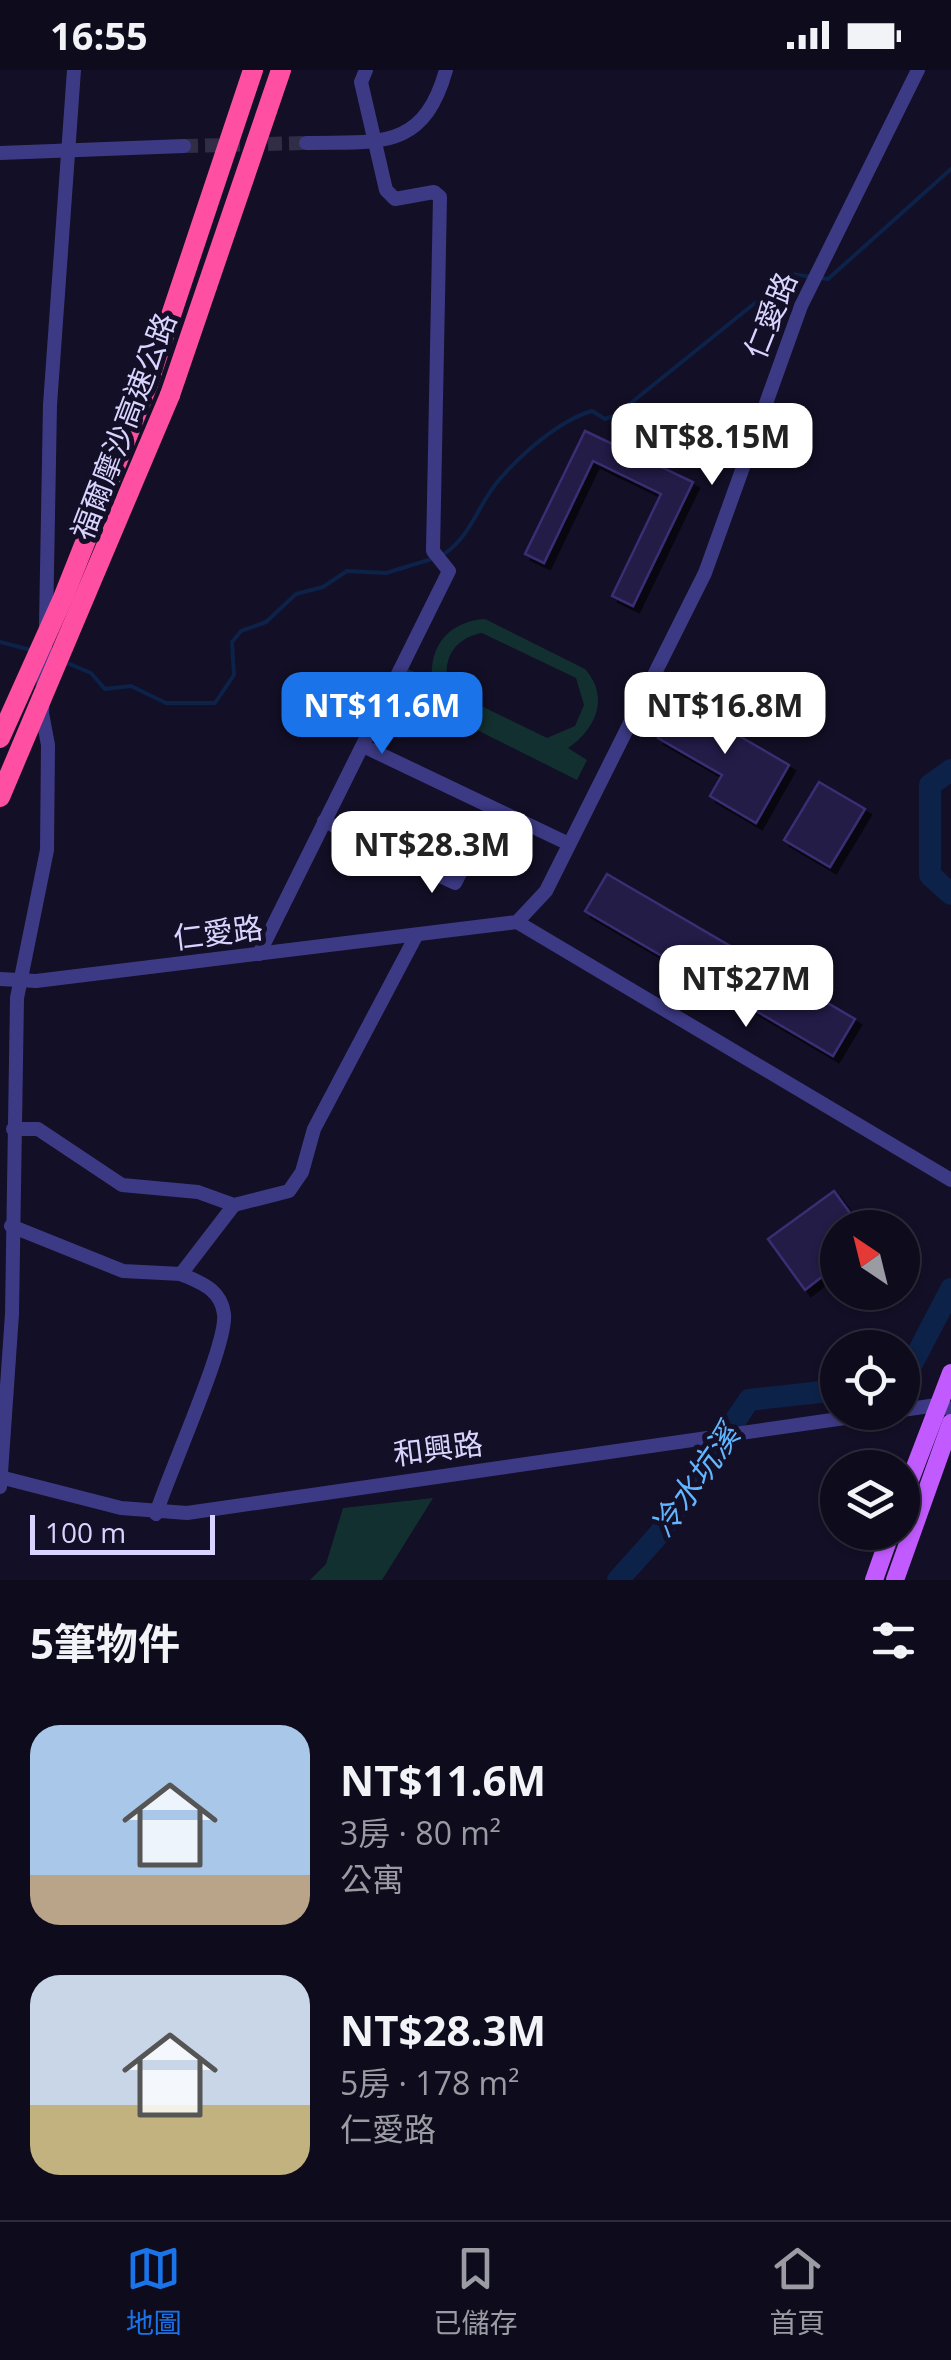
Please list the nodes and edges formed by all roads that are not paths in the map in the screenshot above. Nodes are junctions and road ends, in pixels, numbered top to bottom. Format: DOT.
graph roads {
  1 [pos="74,70"];
  2 [pos="253,70"];
  3 [pos="281,70"];
  4 [pos="366,70"];
  5 [pos="446,70"];
  6 [pos="918,70"];
  7 [pos="374,141"];
  8 [pos="306,142"];
  9 [pos="184,146"];
  10 [pos="70,151"];
  11 [pos="0,154"];
  12 [pos="0,738"];
  13 [pos="363,746"];
  14 [pos="0,797"];
  15 [pos="492,810"];
  16 [pos="324,821"];
  17 [pos="569,844"];
  18 [pos="517,922"];
  19 [pos="416,936"];
  20 [pos="258,954"];
  21 [pos="0,979"];
  22 [pos="22,980"];
  23 [pos="13,1129"];
  24 [pos="951,1180"];
  25 [pos="234,1205"];
  26 [pos="10,1226"];
  27 [pos="181,1274"];
  28 [pos="951,1373"];
  29 [pos="944,1407"];
  30 [pos="820,1422"];
  31 [pos="950,1427"];
  32 [pos="920,1461"];
  33 [pos="0,1478"];
  34 [pos="0,1487"];
  35 [pos="156,1514"];
  36 [pos="885,1550"];
  37 [pos="874,1580"];
  38 [pos="895,1580"];
  1 -- 10 [label="street"];
  2 -- 12 [label="highway, 福爾摩沙高速公路, bridge"];
  3 -- 14 [label="highway, 福爾摩沙高速公路, bridge"];
  4 -- 7 [label="street"];
  5 -- 7 [label="street"];
  6 -- 17 [label="street, 仁愛路"];
  7 -- 8 [label="street"];
  7 -- 13 [label="street"];
  9 -- 10 [label="street"];
  10 -- 11 [label="street"];
  10 -- 22 [label="street"];
  13 -- 15 [label="street"];
  13 -- 16 [label="street"];
  15 -- 16 [label="street"];
  15 -- 17 [label="street"];
  16 -- 20 [label="street"];
  17 -- 18 [label="street, 仁愛路"];
  18 -- 19 [label="street, 仁愛路"];
  18 -- 24 [label="street"];
  19 -- 20 [label="street, 仁愛路"];
  19 -- 25 [label="street"];
  20 -- 22 [label="street, 仁愛路"];
  21 -- 22 [label="street, 仁愛路"];
  22 -- 23 [label="street"];
  23 -- 25 [label="street"];
  23 -- 26 [label="street"];
  25 -- 27 [label="street"];
  26 -- 27 [label="street"];
  26 -- 33 [label="street"];
  27 -- 35 [label="street"];
  28 -- 29 [label="main road"];
  29 -- 32 [label="main road"];
  30 -- 35 [label="street, 和興路"];
  31 -- 38 [label="main road"];
  33 -- 34 [label="street"];
  33 -- 35 [label="street, 和興路"];
  36 -- 37 [label="main road"];
}
